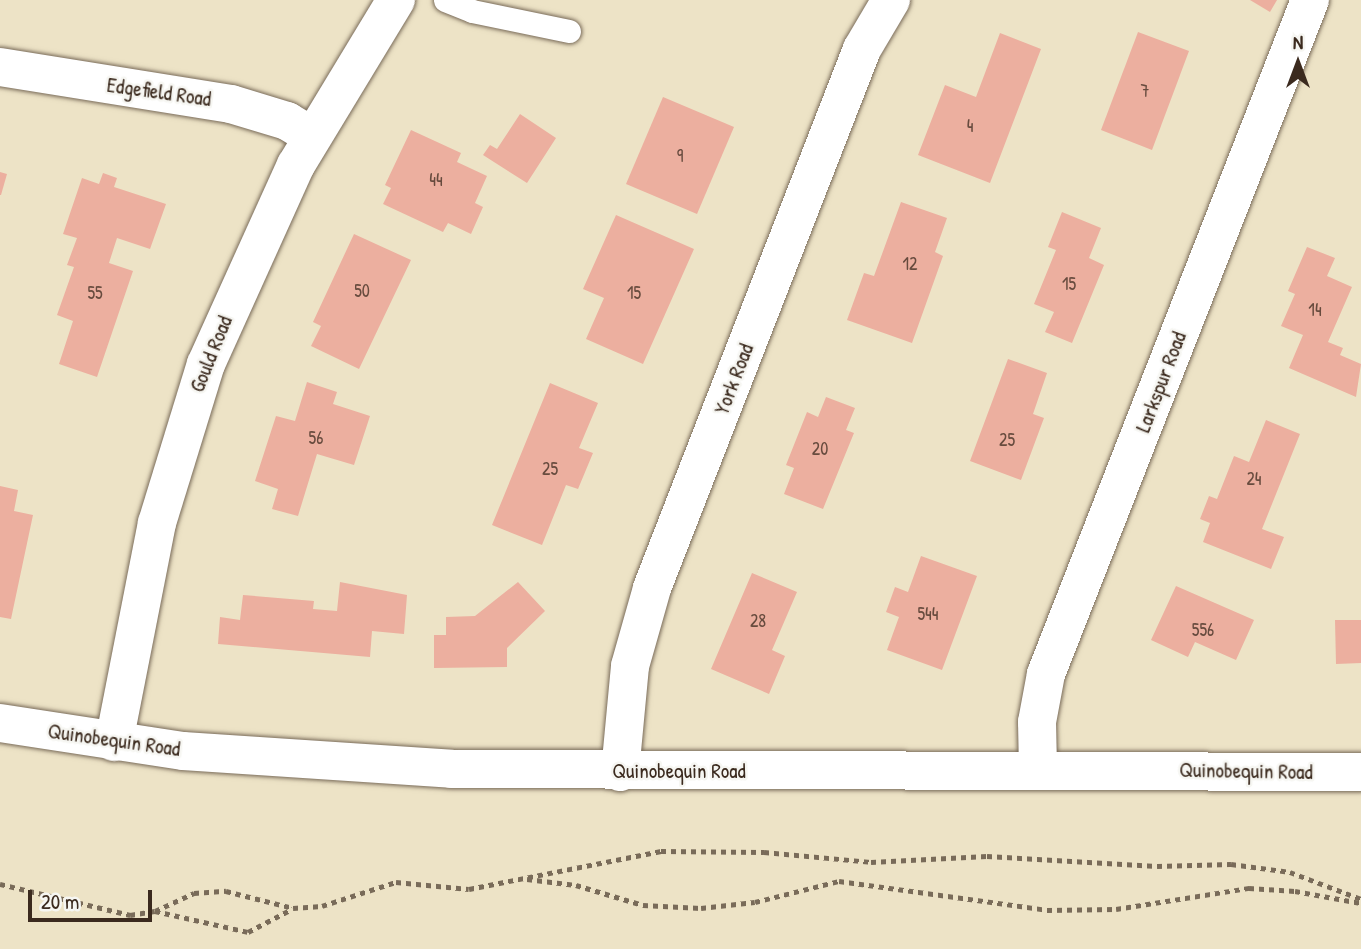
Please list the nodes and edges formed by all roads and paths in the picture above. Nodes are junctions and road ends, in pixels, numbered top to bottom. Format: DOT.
graph roads {
  1 [pos="397,0"];
  2 [pos="445,0"];
  3 [pos="891,0"];
  4 [pos="1310,0"];
  5 [pos="569,31"];
  6 [pos="0,67"];
  7 [pos="312,136"];
  8 [pos="0,723"];
  9 [pos="114,742"];
  10 [pos="1038,769"];
  11 [pos="620,772"];
  12 [pos="1361,772"];
  13 [pos="523,879"];
  14 [pos="0,884"];
  15 [pos="1361,901"];
  16 [pos="293,908"];
  17 [pos="155,911"];
  1 -- 7 [label="street, Gould Road"];
  2 -- 5 [label="lane"];
  3 -- 11 [label="street, York Road"];
  4 -- 10 [label="street, Larkspur Road"];
  6 -- 7 [label="street, Edgefield Road"];
  7 -- 9 [label="street, Gould Road"];
  8 -- 9 [label="street, Quinobequin Road"];
  9 -- 11 [label="street, Quinobequin Road"];
  10 -- 11 [label="street, Quinobequin Road"];
  10 -- 12 [label="street, Quinobequin Road"];
  13 -- 15 [label="path"];
  13 -- 15 [label="path"];
  13 -- 16 [label="path"];
  14 -- 17 [label="path"];
  16 -- 17 [label="path"];
  16 -- 17 [label="path"];
}
